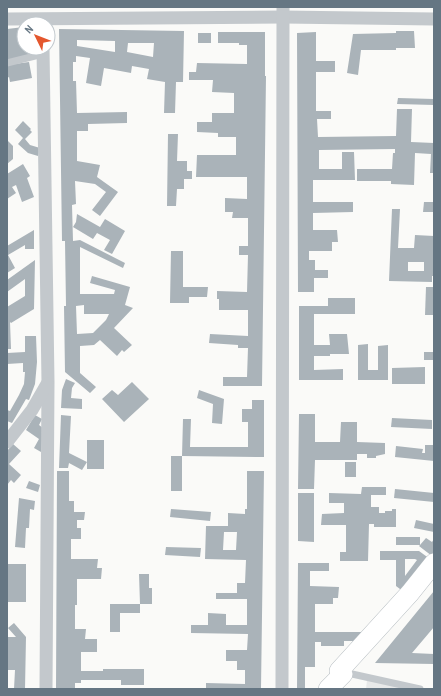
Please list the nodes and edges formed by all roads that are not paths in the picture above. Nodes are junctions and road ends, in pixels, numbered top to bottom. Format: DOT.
graph roads {
  1 [pos="283,12"];
  2 [pos="434,19"];
  3 [pos="56,21"];
  4 [pos="28,56"];
  5 [pos="43,56"];
  6 [pos="7,63"];
  7 [pos="48,382"];
  8 [pos="7,442"];
  9 [pos="434,562"];
  10 [pos="339,671"];
  11 [pos="46,689"];
  12 [pos="282,689"];
  13 [pos="328,689"];
  14 [pos="420,689"];
  1 -- 2 [label="street"];
  1 -- 3 [label="street"];
  1 -- 12 [label="street"];
  4 -- 6 [label="lane"];
  5 -- 7 [label="street"];
  7 -- 8 [label="street"];
  7 -- 11 [label="street"];
  9 -- 10 [label="street"];
  10 -- 13 [label="street"];
  10 -- 14 [label="lane"];
}
